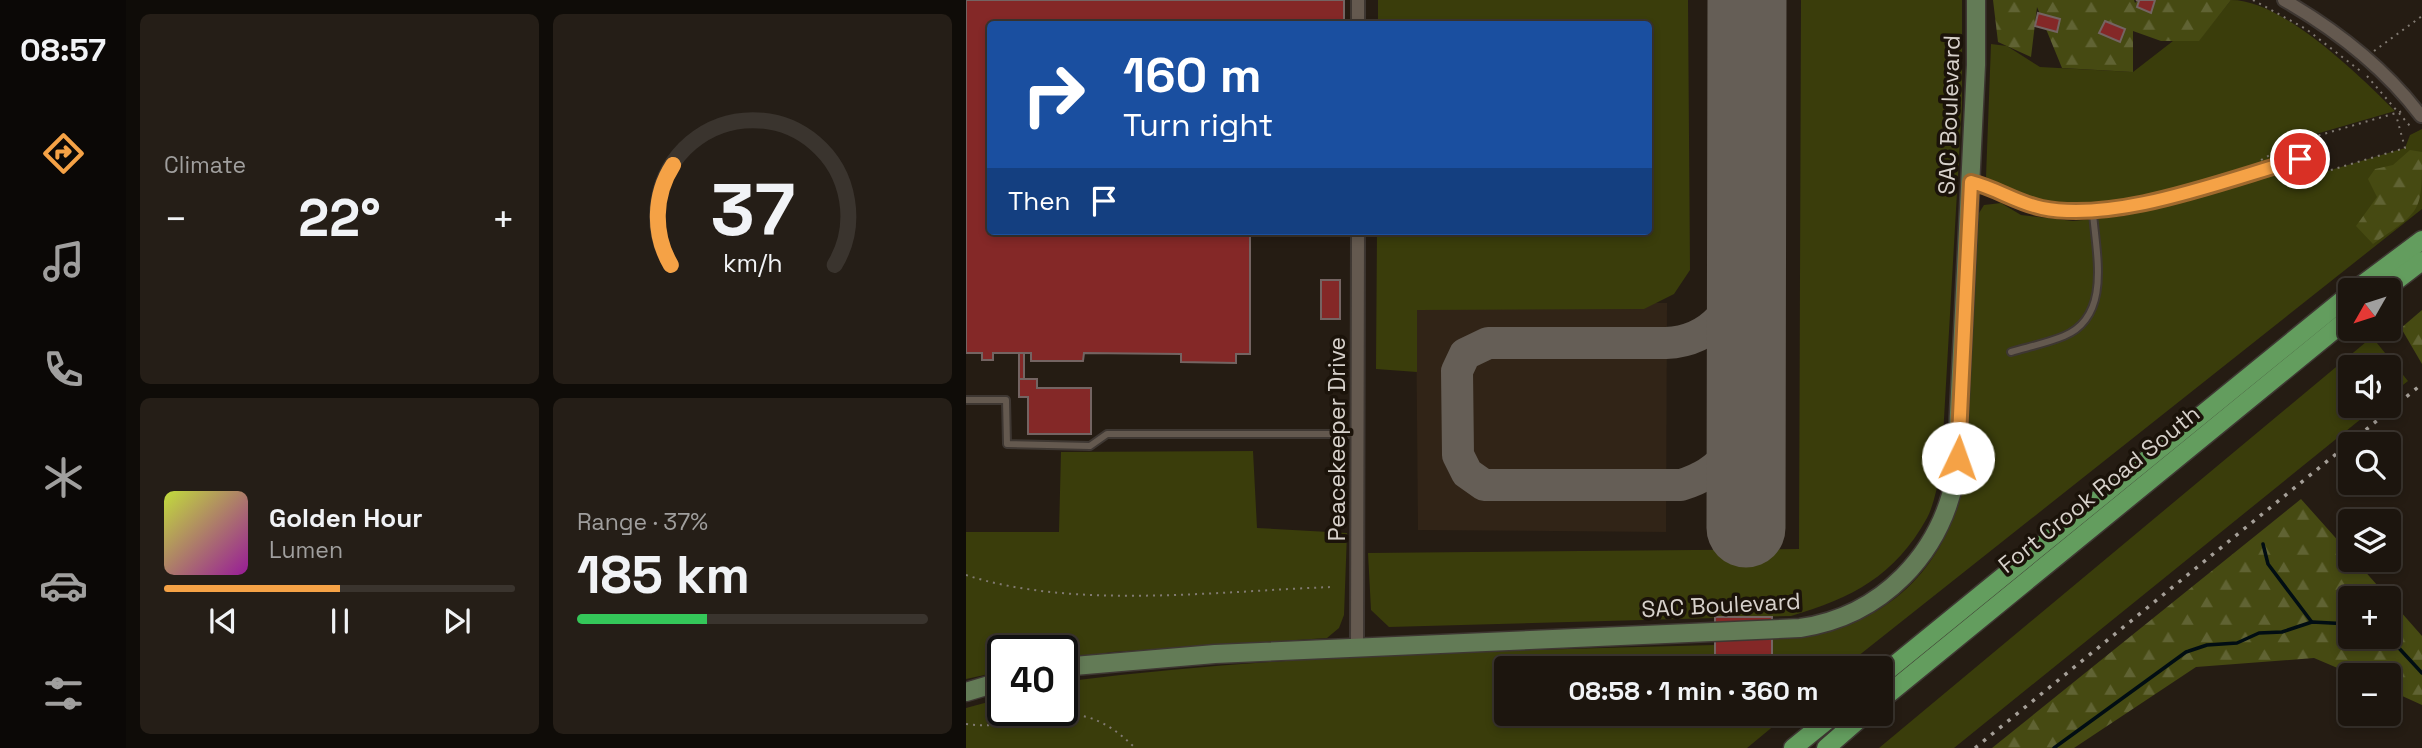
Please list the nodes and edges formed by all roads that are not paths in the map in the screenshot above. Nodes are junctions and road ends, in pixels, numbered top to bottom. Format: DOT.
graph roads {
  1 [pos="1359,0"];
  2 [pos="1976,0"];
  3 [pos="2284,0"];
  4 [pos="1359,21"];
  5 [pos="2417,106"];
  6 [pos="2422,116"];
  7 [pos="2300,159"];
  8 [pos="1971,182"];
  9 [pos="2093,213"];
  10 [pos="1358,235"];
  11 [pos="2422,240"];
  12 [pos="2422,261"];
  13 [pos="2371,278"];
  14 [pos="2400,278"];
  15 [pos="2338,304"];
  16 [pos="2338,327"];
  17 [pos="2011,352"];
  18 [pos="966,400"];
  19 [pos="1357,434"];
  20 [pos="1357,646"];
  21 [pos="1078,665"];
  22 [pos="1893,666"];
  23 [pos="987,686"];
  24 [pos="1893,690"];
  25 [pos="966,692"];
  26 [pos="1820,726"];
  27 [pos="1851,726"];
  28 [pos="1793,748"];
  29 [pos="1825,748"];
  1 -- 4 [label="street"];
  2 -- 8 [label="street, SAC Boulevard"];
  3 -- 5 [label="street"];
  5 -- 6 [label="street"];
  7 -- 9 [label="lane"];
  8 -- 9 [label="lane"];
  8 -- 20 [label="street, SAC Boulevard"];
  9 -- 17 [label="lane"];
  10 -- 19 [label="street, Peacekeeper Drive"];
  11 -- 13 [label="main road"];
  12 -- 14 [label="main road"];
  15 -- 22 [label="main road, Fort Crook Road South"];
  16 -- 24 [label="main road, Fort Crook Road South"];
  18 -- 19 [label="lane"];
  19 -- 20 [label="street, Peacekeeper Drive"];
  20 -- 21 [label="street, SAC Boulevard"];
  23 -- 25 [label="street"];
  26 -- 28 [label="main road"];
  27 -- 29 [label="main road"];
}
